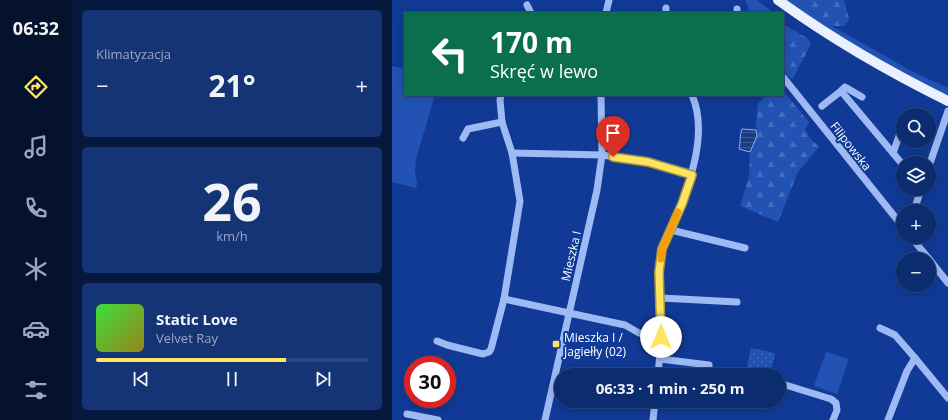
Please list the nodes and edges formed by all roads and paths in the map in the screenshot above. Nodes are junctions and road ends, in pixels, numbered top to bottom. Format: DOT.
graph roads {
  1 [pos="609,0"];
  2 [pos="778,0"];
  3 [pos="527,5"];
  4 [pos="530,12"];
  5 [pos="606,12"];
  6 [pos="784,78"];
  7 [pos="841,91"];
  8 [pos="501,96"];
  9 [pos="601,96"];
  10 [pos="692,96"];
  11 [pos="862,97"];
  12 [pos="948,101"];
  13 [pos="822,106"];
  14 [pos="948,111"];
  15 [pos="502,122"];
  16 [pos="463,138"];
  17 [pos="896,145"];
  18 [pos="512,153"];
  19 [pos="893,154"];
  20 [pos="602,155"];
  21 [pos="932,156"];
  22 [pos="896,157"];
  23 [pos="692,175"];
  24 [pos="896,218"];
  25 [pos="671,230"];
  26 [pos="917,244"];
  27 [pos="744,248"];
  28 [pos="923,252"];
  29 [pos="936,268"];
  30 [pos="948,283"];
  31 [pos="661,298"];
  32 [pos="504,299"];
  33 [pos="738,302"];
  34 [pos="570,313"];
  35 [pos="880,328"];
  36 [pos="661,337"];
  37 [pos="436,341"];
  38 [pos="915,358"];
  39 [pos="660,359"];
  40 [pos="659,368"];
  41 [pos="709,368"];
  42 [pos="786,385"];
  43 [pos="948,398"];
  44 [pos="654,408"];
  45 [pos="407,414"];
  46 [pos="429,419"];
  47 [pos="438,420"];
  48 [pos="545,420"];
  49 [pos="653,420"];
  50 [pos="833,420"];
  51 [pos="888,420"];
  1 -- 5 [label="street"];
  2 -- 12 [label="main road"];
  3 -- 4 [label="street"];
  6 -- 24 [label="street, Filipowska"];
  7 -- 11 [label="street"];
  7 -- 13 [label="street"];
  7 -- 19 [label="street"];
  8 -- 15 [label="street"];
  9 -- 20 [label="street, Mieszka I"];
  10 -- 23 [label="street"];
  14 -- 21 [label="street"];
  15 -- 16 [label="street"];
  15 -- 18 [label="street"];
  17 -- 19 [label="street"];
  18 -- 20 [label="street"];
  18 -- 32 [label="street"];
  19 -- 22 [label="street"];
  20 -- 23 [label="street"];
  20 -- 34 [label="street, Mieszka I"];
  23 -- 25 [label="street"];
  25 -- 27 [label="street"];
  25 -- 31 [label="street"];
  26 -- 28 [label="street"];
  29 -- 30 [label="street"];
  31 -- 33 [label="street"];
  31 -- 36 [label="street"];
  32 -- 34 [label="street"];
  32 -- 37 [label="street"];
  34 -- 36 [label="street"];
  34 -- 48 [label="street, Mieszka I"];
  35 -- 38 [label="street"];
  36 -- 39 [label="street"];
  38 -- 43 [label="street"];
  38 -- 51 [label="street"];
  39 -- 40 [label="street"];
  39 -- 41 [label="street"];
  42 -- 50 [label="street"];
  44 -- 49 [label="street"];
  45 -- 46 [label="street"];
  46 -- 47 [label="street"];
}
